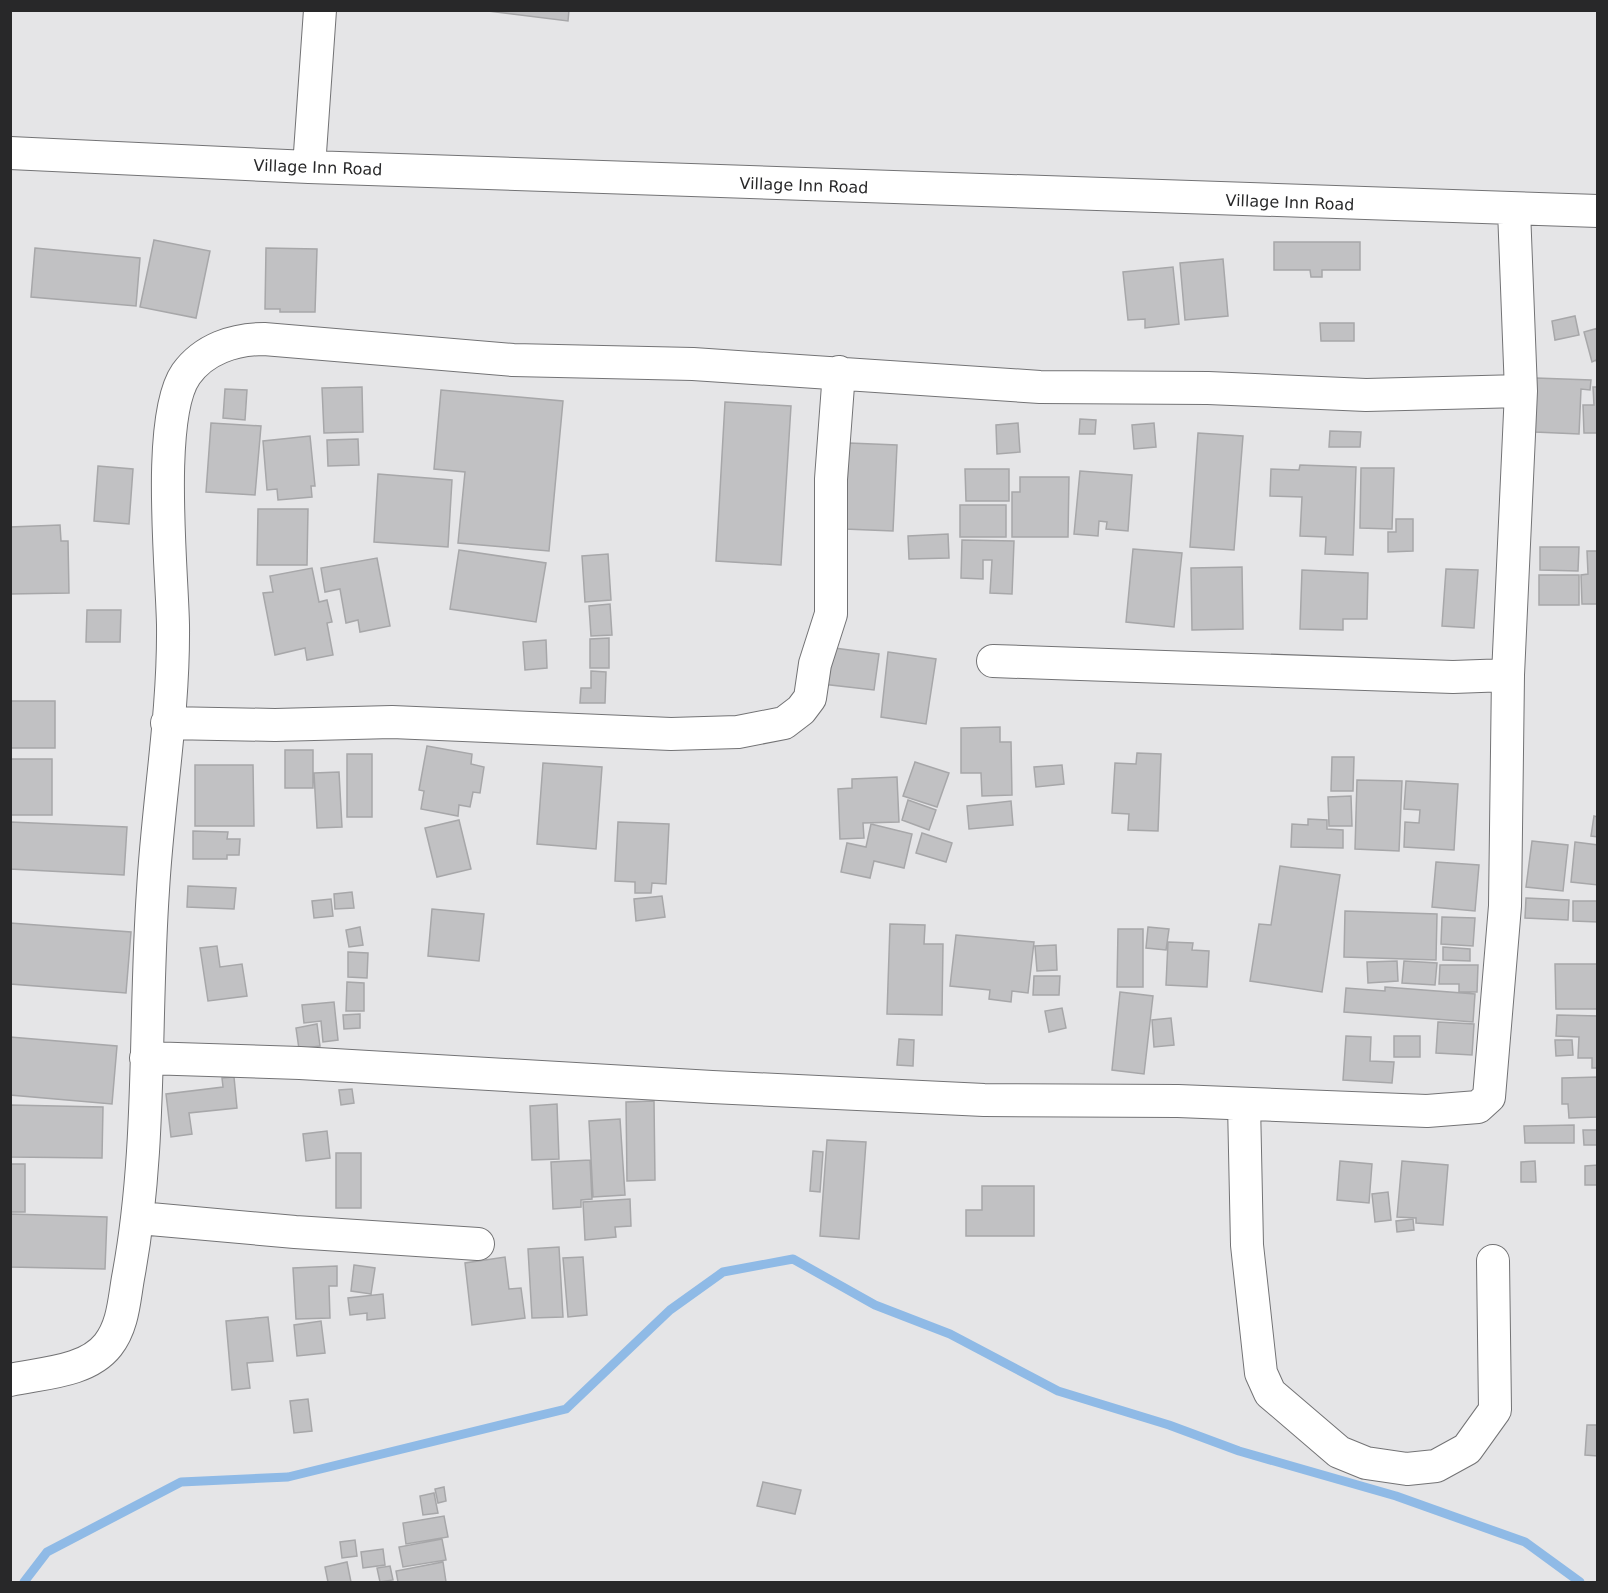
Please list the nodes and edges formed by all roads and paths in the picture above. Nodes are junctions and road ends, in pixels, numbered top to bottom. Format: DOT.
graph roads {
  1 [pos="320,10"];
  2 [pos="10,153"];
  3 [pos="309,167"];
  4 [pos="1514,210"];
  5 [pos="1598,211"];
  6 [pos="839,372"];
  7 [pos="1521,391"];
  8 [pos="993,661"];
  9 [pos="1508,675"];
  10 [pos="167,723"];
  11 [pos="146,1058"];
  12 [pos="1244,1104"];
  13 [pos="139,1218"];
  14 [pos="478,1244"];
  15 [pos="1493,1261"];
  16 [pos="10,1380"];
  1 -- 3 [label="street"];
  2 -- 3 [label="street, Village Inn Road"];
  3 -- 4 [label="street, Village Inn Road"];
  4 -- 5 [label="street, Village Inn Road"];
  4 -- 7 [label="street"];
  6 -- 7 [label="street"];
  6 -- 10 [label="street"];
  6 -- 10 [label="street"];
  7 -- 9 [label="street"];
  8 -- 9 [label="street"];
  9 -- 12 [label="street"];
  10 -- 11 [label="street"];
  11 -- 12 [label="street"];
  11 -- 13 [label="street"];
  12 -- 15 [label="street"];
  13 -- 14 [label="street"];
  13 -- 16 [label="street"];
}
